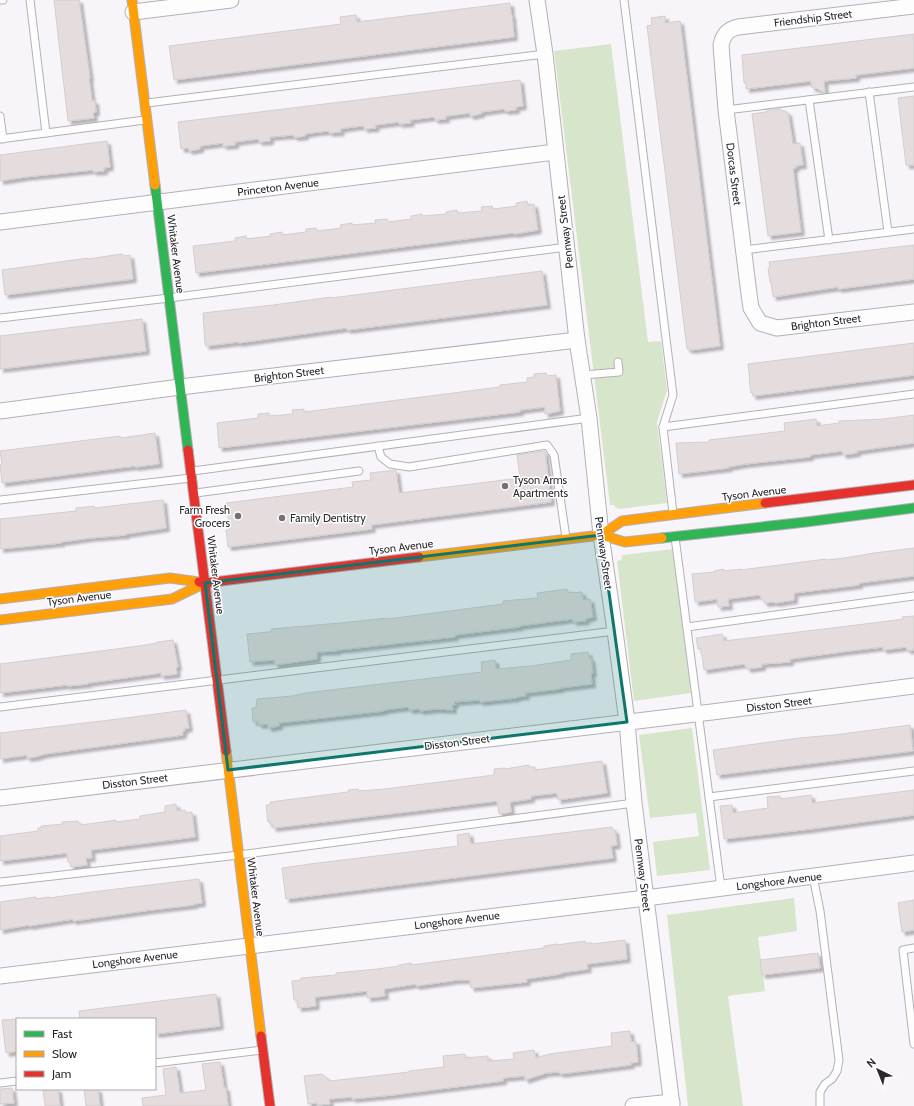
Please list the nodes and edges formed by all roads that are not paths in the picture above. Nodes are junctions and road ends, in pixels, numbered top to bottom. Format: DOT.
graph roads {
  1 [pos="30,0"];
  2 [pos="231,0"];
  3 [pos="537,0"];
  4 [pos="624,0"];
  5 [pos="133,6"];
  6 [pos="914,6"];
  7 [pos="721,45"];
  8 [pos="545,54"];
  9 [pos="914,87"];
  10 [pos="868,92"];
  11 [pos="809,100"];
  12 [pos="145,103"];
  13 [pos="726,110"];
  14 [pos="0,116"];
  15 [pos="147,120"];
  16 [pos="46,133"];
  17 [pos="1,139"];
  18 [pos="555,152"];
  19 [pos="157,202"];
  20 [pos="0,222"];
  21 [pos="914,229"];
  22 [pos="888,232"];
  23 [pos="829,240"];
  24 [pos="567,247"];
  25 [pos="744,250"];
  26 [pos="169,298"];
  27 [pos="751,303"];
  28 [pos="914,312"];
  29 [pos="0,318"];
  30 [pos="577,340"];
  31 [pos="618,362"];
  32 [pos="582,375"];
  33 [pos="180,387"];
  34 [pos="914,394"];
  35 [pos="0,411"];
  36 [pos="588,418"];
  37 [pos="663,427"];
  38 [pos="378,446"];
  39 [pos="359,471"];
  40 [pos="191,474"];
  41 [pos="914,485"];
  42 [pos="194,493"];
  43 [pos="0,500"];
  44 [pos="914,508"];
  45 [pos="805,510"];
  46 [pos="673,516"];
  47 [pos="601,535"];
  48 [pos="675,537"];
  49 [pos="566,539"];
  50 [pos="205,583"];
  51 [pos="914,596"];
  52 [pos="0,599"];
  53 [pos="0,620"];
  54 [pos="686,627"];
  55 [pos="615,631"];
  56 [pos="217,680"];
  57 [pos="914,686"];
  58 [pos="0,707"];
  59 [pos="698,713"];
  60 [pos="627,722"];
  61 [pos="228,770"];
  62 [pos="914,771"];
  63 [pos="709,797"];
  64 [pos="0,798"];
  65 [pos="634,803"];
  66 [pos="239,855"];
  67 [pos="914,863"];
  68 [pos="813,876"];
  69 [pos="0,882"];
  70 [pos="722,888"];
  71 [pos="646,898"];
  72 [pos="250,945"];
  73 [pos="914,948"];
  74 [pos="0,976"];
  75 [pos="914,1044"];
  76 [pos="263,1049"];
  77 [pos="156,1063"];
  78 [pos="16,1081"];
  79 [pos="0,1083"];
  80 [pos="672,1104"];
  81 [pos="270,1106"];
  82 [pos="633,1106"];
  83 [pos="820,1106"];
  1 -- 16 [label="lane"];
  2 -- 5 [label="street"];
  3 -- 8 [label="street, Pennway Street"];
  4 -- 37 [label="lane"];
  5 -- 12 [label="street, Whitaker Avenue"];
  6 -- 7 [label="street, Friendship Street"];
  7 -- 13 [label="street, Dorcas Street"];
  8 -- 12 [label="lane"];
  8 -- 18 [label="street, Pennway Street"];
  9 -- 10 [label="lane"];
  10 -- 11 [label="lane"];
  10 -- 22 [label="lane"];
  11 -- 13 [label="lane"];
  11 -- 23 [label="lane"];
  12 -- 15 [label="street, Whitaker Avenue"];
  13 -- 25 [label="street, Dorcas Street"];
  14 -- 17 [label="lane"];
  15 -- 16 [label="lane"];
  15 -- 19 [label="street, Whitaker Avenue"];
  16 -- 17 [label="lane"];
  18 -- 19 [label="street, Princeton Avenue"];
  18 -- 24 [label="street, Pennway Street"];
  19 -- 20 [label="street, Princeton Avenue"];
  19 -- 26 [label="street, Whitaker Avenue"];
  21 -- 22 [label="lane"];
  22 -- 23 [label="lane"];
  23 -- 25 [label="lane"];
  24 -- 26 [label="lane"];
  24 -- 30 [label="street, Pennway Street"];
  25 -- 27 [label="street, Dorcas Street"];
  26 -- 29 [label="lane"];
  26 -- 33 [label="street, Whitaker Avenue"];
  27 -- 28 [label="street, Brighton Street"];
  30 -- 32 [label="street, Pennway Street"];
  30 -- 33 [label="street, Brighton Street"];
  31 -- 32 [label="lane"];
  32 -- 36 [label="street, Pennway Street"];
  33 -- 35 [label="street, Brighton Street"];
  33 -- 40 [label="street, Whitaker Avenue"];
  34 -- 37 [label="lane"];
  36 -- 38 [label="lane"];
  36 -- 47 [label="street, Pennway Street"];
  37 -- 46 [label="lane"];
  38 -- 40 [label="lane"];
  38 -- 49 [label="lane"];
  39 -- 42 [label="lane"];
  40 -- 42 [label="street, Whitaker Avenue"];
  40 -- 43 [label="lane"];
  41 -- 45 [label="street, Tyson Avenue"];
  42 -- 50 [label="street, Whitaker Avenue"];
  44 -- 45 [label="street, Tyson Avenue"];
  45 -- 46 [label="street, Tyson Avenue"];
  45 -- 48 [label="street, Tyson Avenue"];
  46 -- 47 [label="street, Tyson Avenue"];
  47 -- 48 [label="street, Tyson Avenue"];
  47 -- 49 [label="street, Tyson Avenue"];
  47 -- 55 [label="street, Pennway Street"];
  48 -- 54 [label="lane"];
  49 -- 50 [label="street, Tyson Avenue"];
  50 -- 52 [label="street, Tyson Avenue"];
  50 -- 53 [label="street, Tyson Avenue"];
  50 -- 56 [label="street, Whitaker Avenue"];
  51 -- 54 [label="lane"];
  54 -- 59 [label="lane"];
  55 -- 56 [label="lane"];
  55 -- 60 [label="street, Pennway Street"];
  56 -- 58 [label="lane"];
  56 -- 61 [label="street, Whitaker Avenue"];
  57 -- 59 [label="street, Disston Street"];
  59 -- 60 [label="street, Disston Street"];
  59 -- 63 [label="lane"];
  60 -- 61 [label="street, Disston Street"];
  60 -- 65 [label="street, Pennway Street"];
  61 -- 64 [label="street, Disston Street"];
  61 -- 66 [label="street, Whitaker Avenue"];
  62 -- 63 [label="lane"];
  63 -- 70 [label="lane"];
  65 -- 66 [label="lane"];
  65 -- 71 [label="street, Pennway Street"];
  66 -- 69 [label="lane"];
  66 -- 72 [label="street, Whitaker Avenue"];
  67 -- 68 [label="street, Longshore Avenue"];
  68 -- 70 [label="street, Longshore Avenue"];
  68 -- 83 [label="lane"];
  70 -- 71 [label="street, Longshore Avenue"];
  71 -- 72 [label="street, Longshore Avenue"];
  71 -- 80 [label="street, Pennway Street"];
  72 -- 74 [label="street, Longshore Avenue"];
  72 -- 76 [label="street, Whitaker Avenue"];
  73 -- 75 [label="lane"];
  76 -- 77 [label="lane"];
  76 -- 81 [label="street, Whitaker Avenue"];
  78 -- 79 [label="lane"];
  80 -- 82 [label="street"];
}
